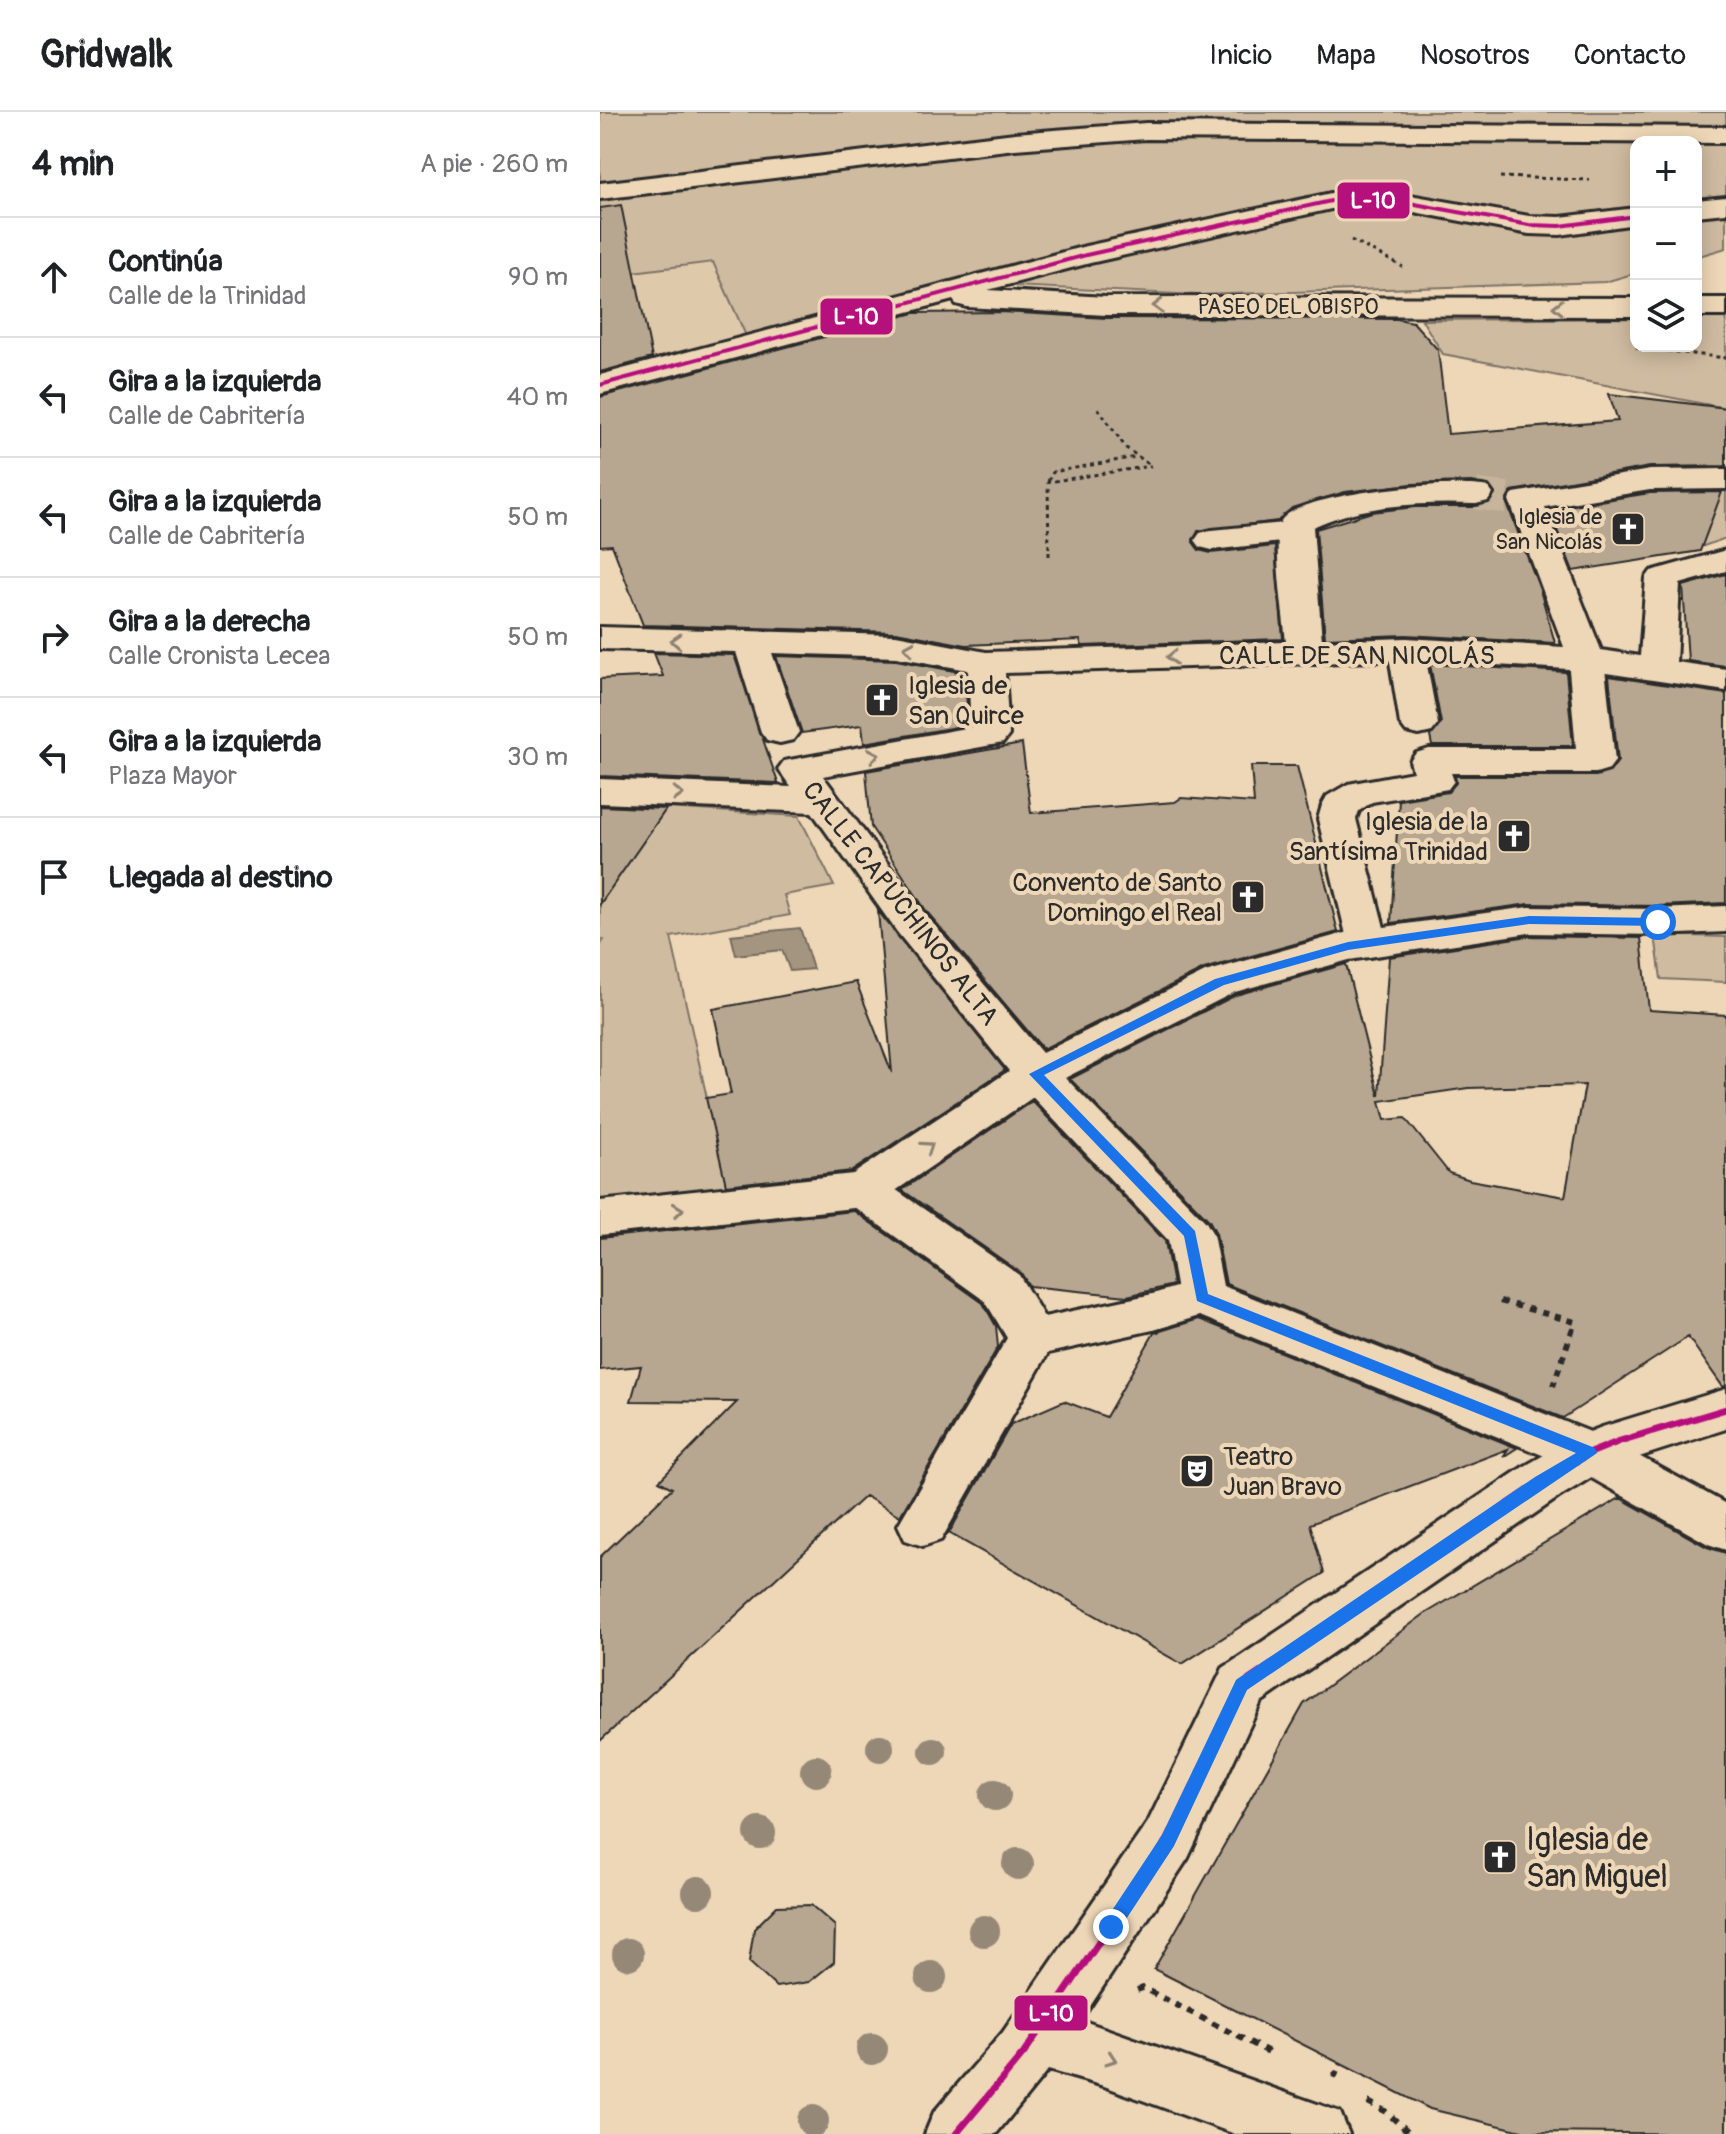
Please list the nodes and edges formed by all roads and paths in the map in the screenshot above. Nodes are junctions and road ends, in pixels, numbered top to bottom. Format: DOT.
graph roads {
  1 [pos="1726,135"];
  2 [pos="600,191"];
  3 [pos="1726,205"];
  4 [pos="1702,207"];
  5 [pos="1630,217"];
  6 [pos="940,294"];
  7 [pos="1630,307"];
  8 [pos="1702,307"];
  9 [pos="1726,307"];
  10 [pos="600,385"];
  11 [pos="1098,408"];
  12 [pos="1136,457"];
  13 [pos="1726,479"];
  14 [pos="1048,482"];
  15 [pos="1476,494"];
  16 [pos="1294,532"];
  17 [pos="1212,540"];
  18 [pos="1049,556"];
  19 [pos="1726,560"];
  20 [pos="600,638"];
  21 [pos="751,645"];
  22 [pos="1406,649"];
  23 [pos="1305,653"];
  24 [pos="1586,659"];
  25 [pos="986,663"];
  26 [pos="1657,670"];
  27 [pos="1726,680"];
  28 [pos="780,732"];
  29 [pos="1424,743"];
  30 [pos="600,791"];
  31 [pos="823,800"];
  32 [pos="1726,919"];
  33 [pos="1368,943"];
  34 [pos="1036,1074"];
  35 [pos="863,1190"];
  36 [pos="600,1218"];
  37 [pos="1202,1297"];
  38 [pos="1500,1301"];
  39 [pos="1032,1338"];
  40 [pos="1552,1389"];
  41 [pos="1726,1409"];
  42 [pos="1590,1453"];
  43 [pos="923,1525"];
  44 [pos="1726,1529"];
  45 [pos="1143,1988"];
  46 [pos="1036,2037"];
  47 [pos="1278,2056"];
  48 [pos="1340,2064"];
  49 [pos="1318,2105"];
  50 [pos="1385,2111"];
  51 [pos="956,2134"];
  52 [pos="1411,2134"];
  1 -- 2 [label="street"];
  3 -- 4 [label="street"];
  5 -- 6 [label="street"];
  7 -- 6 [label="street, PASEO DEL OBISPO, one-way"];
  6 -- 10 [label="street"];
  8 -- 9 [label="street"];
  11 -- 12 [label="path"];
  12 -- 14 [label="path"];
  12 -- 14 [label="path"];
  13 -- 24 [label="street"];
  14 -- 18 [label="path"];
  15 -- 16 [label="street"];
  16 -- 17 [label="street"];
  16 -- 23 [label="street"];
  19 -- 26 [label="street"];
  21 -- 20 [label="street, CALLE DE SAN NICOLÁS, one-way"];
  25 -- 21 [label="street, CALLE DE SAN NICOLÁS, one-way"];
  21 -- 28 [label="street"];
  22 -- 23 [label="street, CALLE DE SAN NICOLÁS"];
  22 -- 24 [label="street, CALLE DE SAN NICOLÁS"];
  22 -- 29 [label="street"];
  23 -- 25 [label="street, CALLE DE SAN NICOLÁS, one-way"];
  24 -- 26 [label="street, CALLE DE SAN NICOLÁS"];
  24 -- 29 [label="street"];
  31 -- 25 [label="street, CALLE CAPUCHINOS ALTA, one-way"];
  26 -- 27 [label="street, CALLE DE SAN NICOLÁS"];
  29 -- 33 [label="street"];
  30 -- 31 [label="street, one-way"];
  31 -- 34 [label="street, CALLE CAPUCHINOS ALTA"];
  32 -- 33 [label="street"];
  33 -- 34 [label="street"];
  35 -- 34 [label="street, one-way"];
  34 -- 37 [label="street, CALLE CAPUCHINOS ALTA"];
  36 -- 35 [label="street, one-way"];
  35 -- 39 [label="street"];
  37 -- 39 [label="street"];
  37 -- 42 [label="street"];
  38 -- 40 [label="path"];
  39 -- 43 [label="street"];
  41 -- 42 [label="street"];
  42 -- 44 [label="street"];
  42 -- 46 [label="street"];
  45 -- 47 [label="path"];
  46 -- 49 [label="street, one-way"];
  46 -- 51 [label="street"];
  48 -- 49 [label="path"];
  50 -- 52 [label="path"];
}
